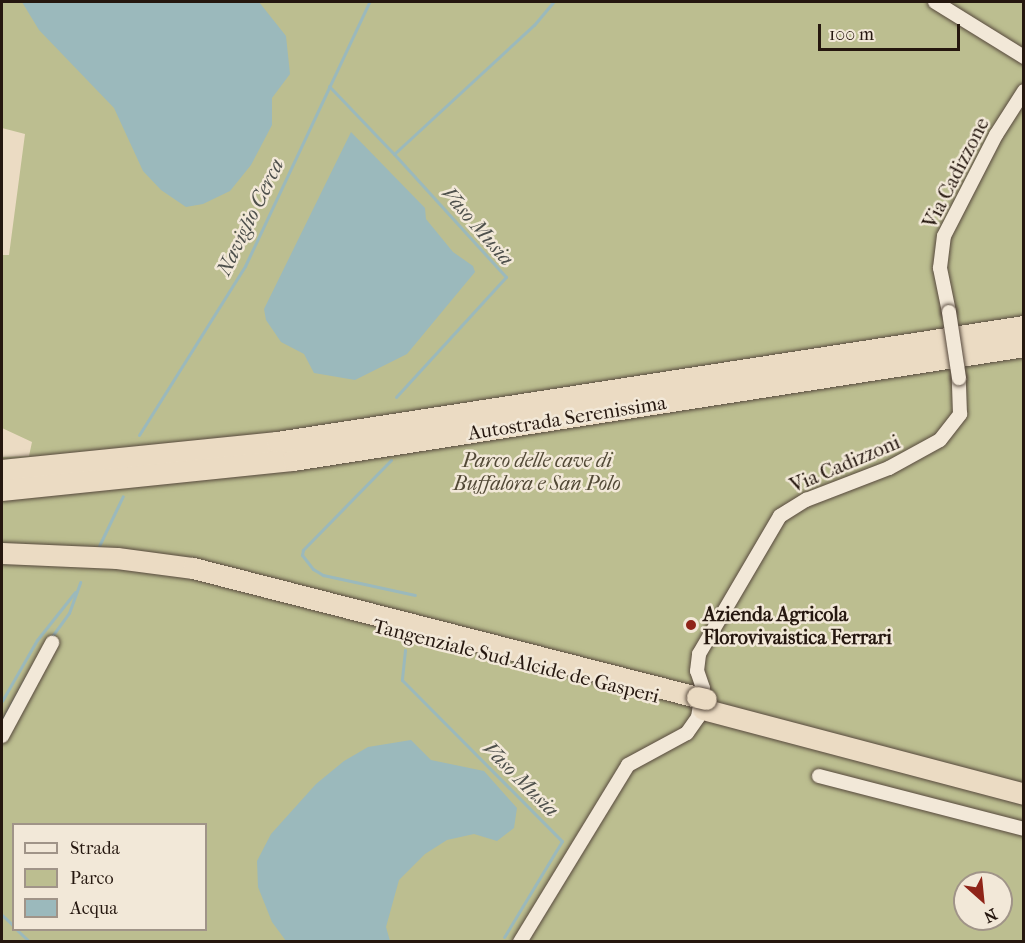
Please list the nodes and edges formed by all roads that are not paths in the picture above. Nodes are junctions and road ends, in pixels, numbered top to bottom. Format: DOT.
graph roads {
  1 [pos="935,2"];
  2 [pos="1023,57"];
  3 [pos="1023,91"];
  4 [pos="1023,321"];
  5 [pos="1023,326"];
  6 [pos="1000,340"];
  7 [pos="1023,347"];
  8 [pos="959,378"];
  9 [pos="2,470"];
  10 [pos="2,490"];
  11 [pos="2,553"];
  12 [pos="2,564"];
  13 [pos="52,643"];
  14 [pos="700,703"];
  15 [pos="2,736"];
  16 [pos="819,776"];
  17 [pos="1023,782"];
  18 [pos="1023,794"];
  19 [pos="1023,829"];
  20 [pos="520,942"];
  1 -- 2 [label="street"];
  3 -- 8 [label="street, Via Cadizzone, bridge"];
  4 -- 6 [label="highway"];
  5 -- 6 [label="highway, Autostrada Serenissima"];
  6 -- 7 [label="highway"];
  6 -- 9 [label="highway, Autostrada Serenissima"];
  6 -- 10 [label="highway, Autostrada Serenissima"];
  8 -- 20 [label="street, Via Cadizzoni"];
  11 -- 14 [label="highway, Tangenziale Sud Alcide de Gasperi"];
  12 -- 14 [label="highway, Tangenziale Sud Alcide de Gasperi"];
  13 -- 15 [label="street"];
  14 -- 17 [label="highway, Tangenziale Sud Alcide de Gasperi"];
  14 -- 18 [label="highway, Tangenziale Sud Alcide de Gasperi"];
  16 -- 19 [label="street"];
}
